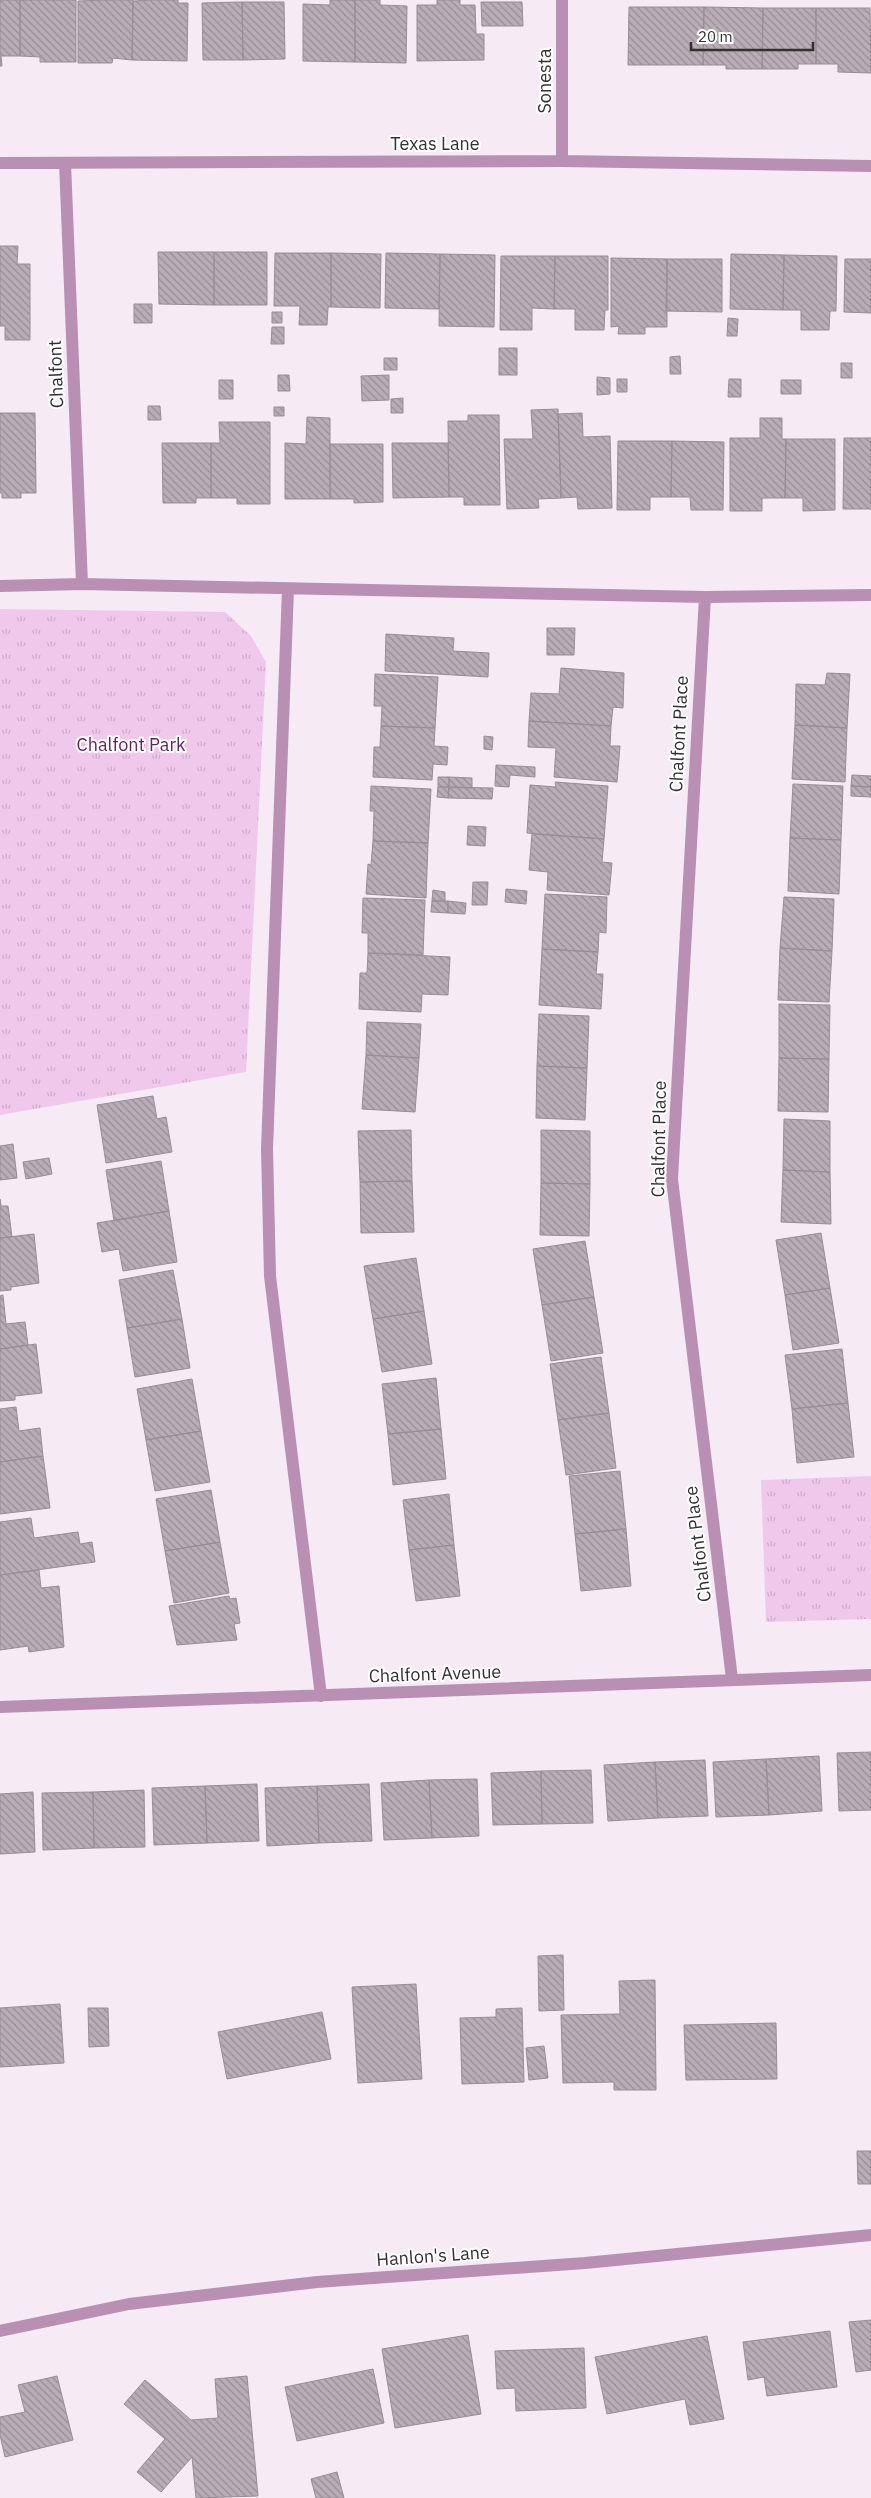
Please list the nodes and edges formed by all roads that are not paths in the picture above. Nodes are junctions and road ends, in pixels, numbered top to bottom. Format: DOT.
graph roads {
  1 [pos="562,0"];
  2 [pos="562,161"];
  3 [pos="0,162"];
  4 [pos="65,163"];
  5 [pos="871,166"];
  6 [pos="82,584"];
  7 [pos="0,586"];
  8 [pos="288,589"];
  9 [pos="871,595"];
  10 [pos="704,597"];
  11 [pos="871,1675"];
  12 [pos="732,1679"];
  13 [pos="321,1696"];
  14 [pos="0,1707"];
  15 [pos="871,2234"];
  16 [pos="0,2331"];
  1 -- 2 [label="street, Sonesta"];
  2 -- 4 [label="street, Texas Lane"];
  2 -- 5 [label="street, Texas Lane"];
  3 -- 4 [label="street, Texas Lane"];
  4 -- 6 [label="street, Chalfont"];
  6 -- 7 [label="street"];
  6 -- 8 [label="street"];
  8 -- 10 [label="street"];
  8 -- 13 [label="street"];
  9 -- 10 [label="street"];
  10 -- 12 [label="street, Chalfont Place"];
  11 -- 12 [label="street, Chalfont Avenue"];
  12 -- 13 [label="street, Chalfont Avenue"];
  13 -- 14 [label="street, Chalfont Avenue"];
  15 -- 16 [label="street, Hanlon's Lane"];
}
